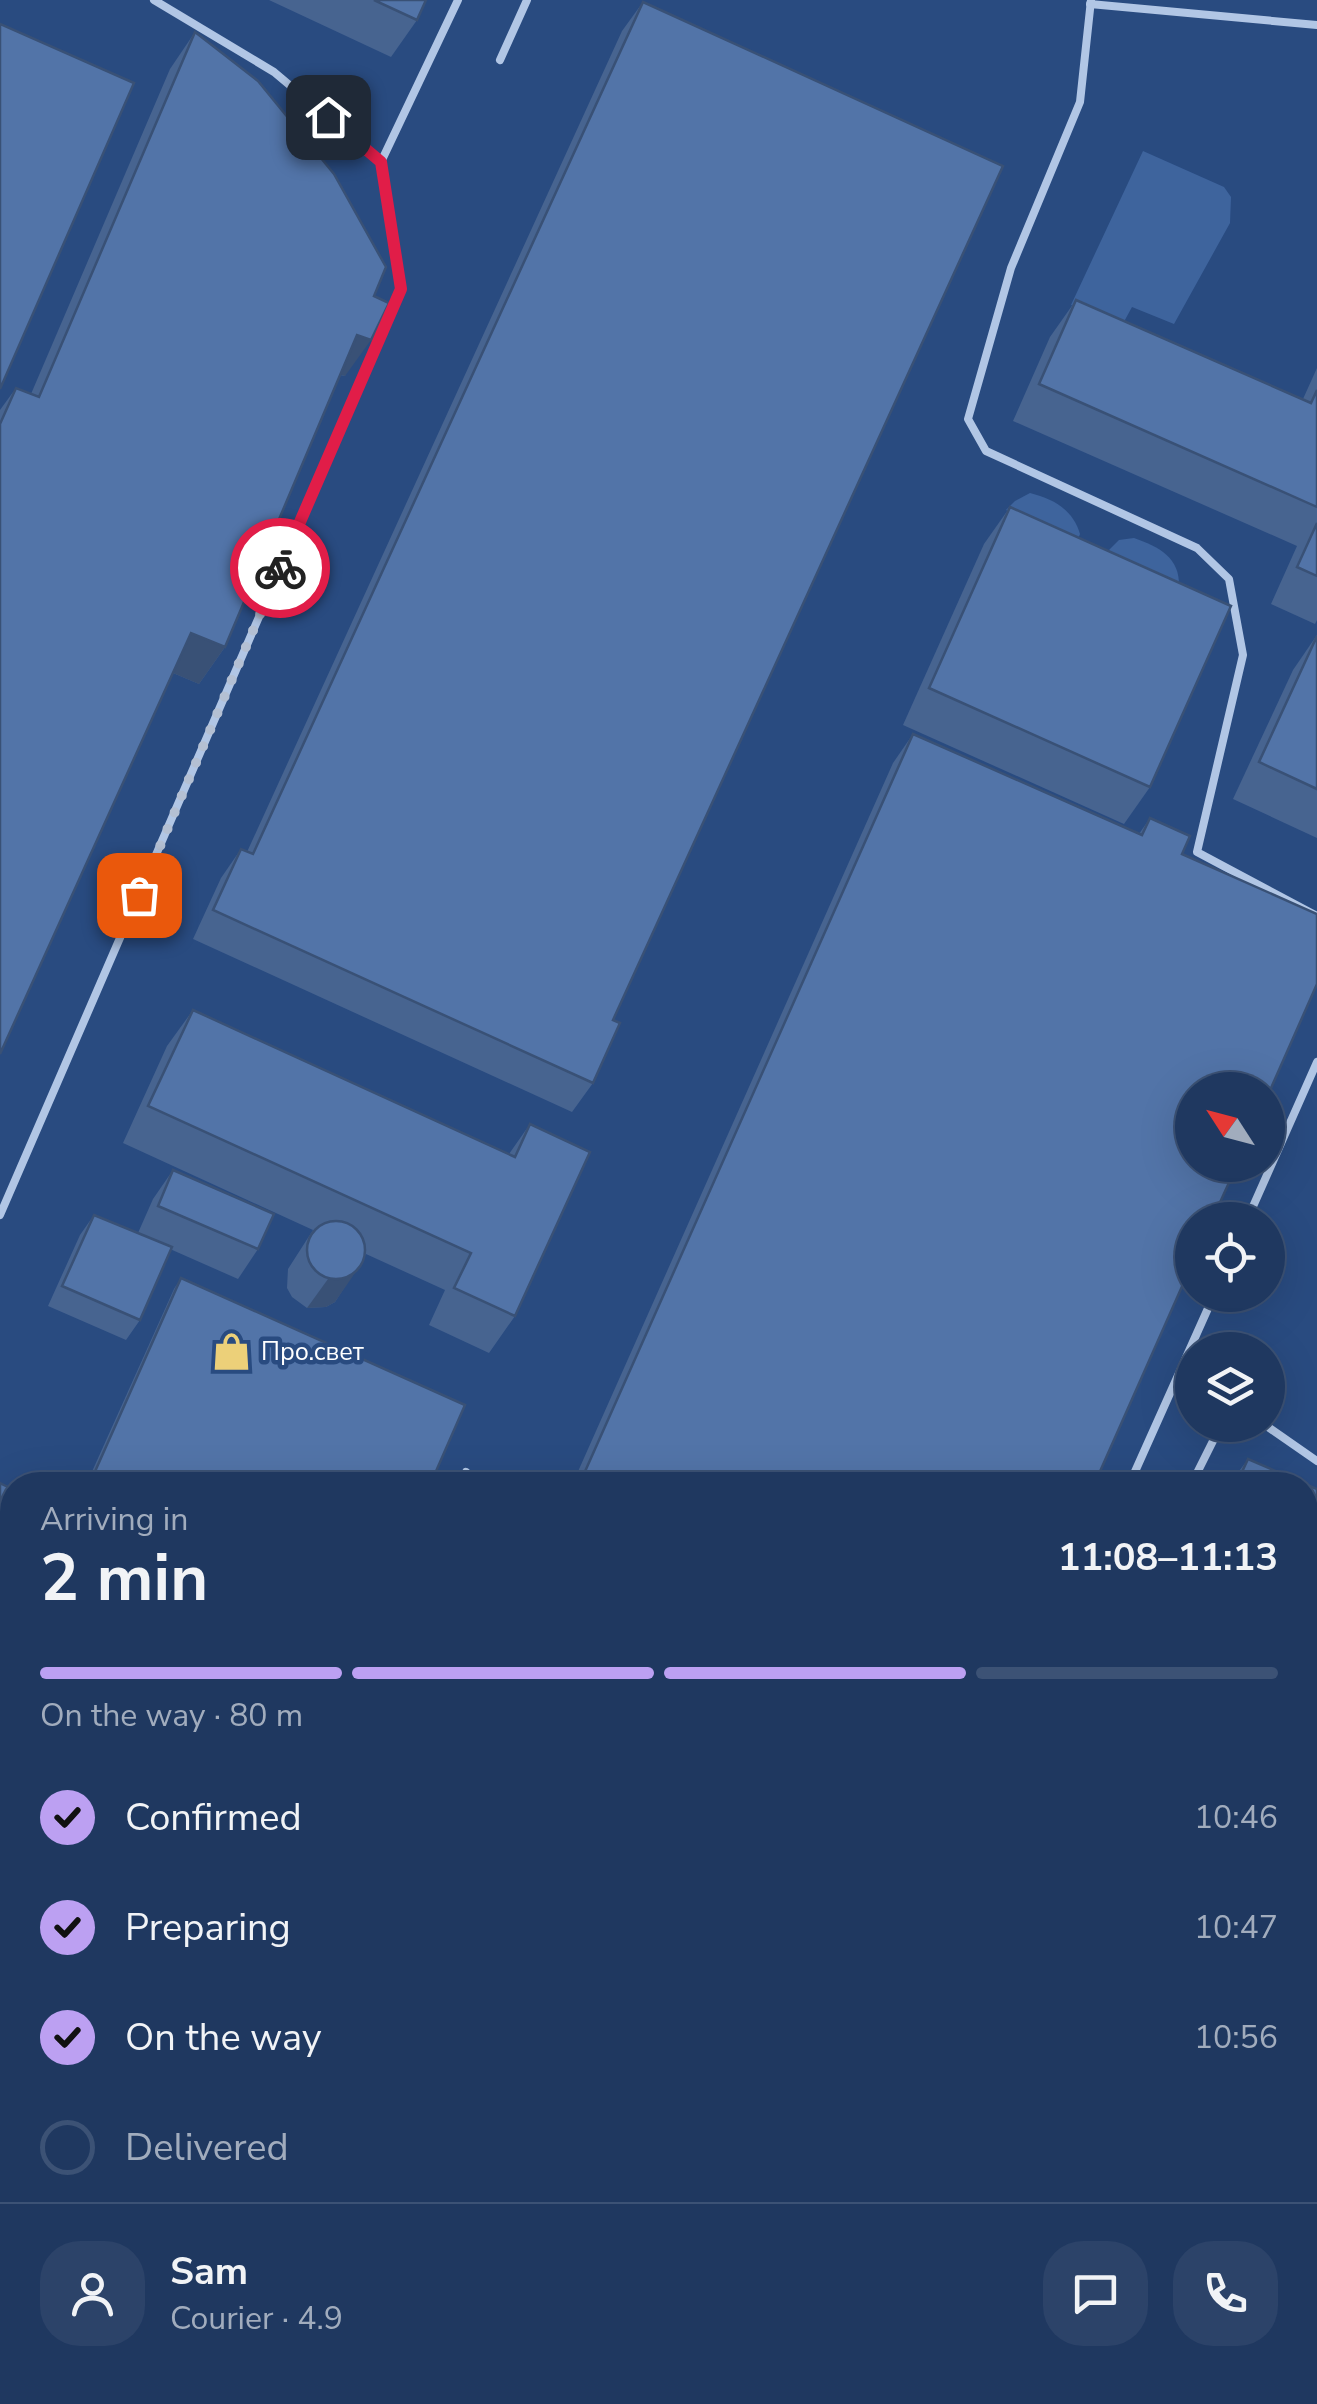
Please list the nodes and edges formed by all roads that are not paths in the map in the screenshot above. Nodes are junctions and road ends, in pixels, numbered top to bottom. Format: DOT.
graph roads {
  1 [pos="154,0"];
  2 [pos="458,0"];
  3 [pos="528,0"];
  4 [pos="1090,2"];
  5 [pos="1317,25"];
  6 [pos="500,60"];
  7 [pos="381,162"];
  8 [pos="1317,916"];
  9 [pos="1317,1062"];
  10 [pos="1255,1202"];
  11 [pos="0,1216"];
  12 [pos="1206,1312"];
  13 [pos="1285,1439"];
  14 [pos="1212,1442"];
  15 [pos="1317,1461"];
  16 [pos="1135,1472"];
  17 [pos="1197,1472"];
  1 -- 7 [label="lane"];
  2 -- 7 [label="lane"];
  3 -- 6 [label="lane"];
  4 -- 5 [label="lane"];
  4 -- 8 [label="lane"];
  7 -- 11 [label="lane"];
  9 -- 10 [label="lane"];
  12 -- 16 [label="lane"];
  13 -- 15 [label="lane"];
  14 -- 17 [label="lane"];
}
